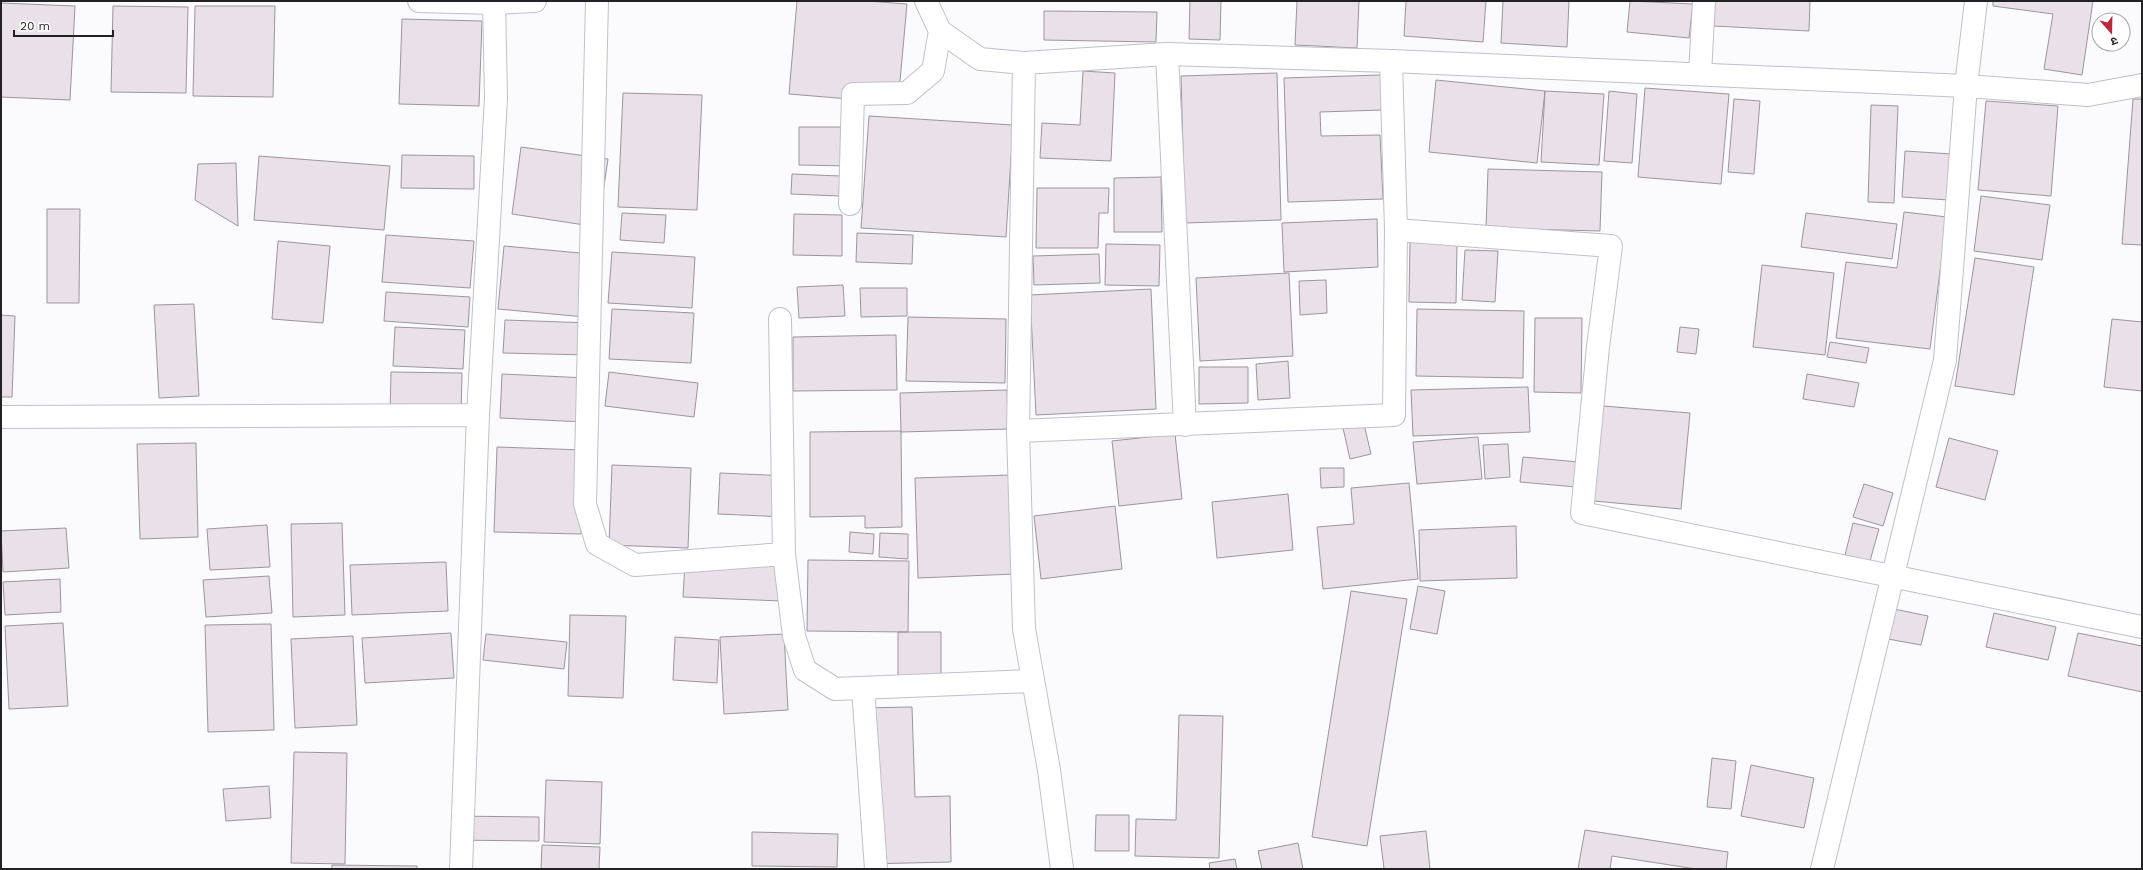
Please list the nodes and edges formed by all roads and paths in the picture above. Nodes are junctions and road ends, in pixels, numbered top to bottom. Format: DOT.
graph roads {
  1 [pos="419,1"];
  2 [pos="535,1"];
  3 [pos="597,1"];
  4 [pos="926,1"];
  5 [pos="1704,1"];
  6 [pos="1976,1"];
  7 [pos="494,2"];
  8 [pos="940,31"];
  9 [pos="1167,54"];
  10 [pos="1391,61"];
  11 [pos="1024,63"];
  12 [pos="1700,74"];
  13 [pos="2142,85"];
  14 [pos="1966,86"];
  15 [pos="850,204"];
  16 [pos="1396,230"];
  17 [pos="780,319"];
  18 [pos="478,415"];
  19 [pos="1,417"];
  20 [pos="1185,425"];
  21 [pos="1018,431"];
  22 [pos="784,554"];
  23 [pos="1893,576"];
  24 [pos="2142,627"];
  25 [pos="1033,681"];
  26 [pos="863,688"];
  27 [pos="461,869"];
  28 [pos="876,869"];
  29 [pos="1062,869"];
  30 [pos="1822,869"];
  1 -- 7 [label="street"];
  2 -- 7 [label="street"];
  3 -- 22 [label="street"];
  4 -- 8 [label="street"];
  5 -- 12 [label="street"];
  6 -- 14 [label="street"];
  7 -- 18 [label="street"];
  8 -- 11 [label="street"];
  8 -- 15 [label="street"];
  9 -- 10 [label="street"];
  9 -- 11 [label="street"];
  9 -- 20 [label="street"];
  10 -- 12 [label="street"];
  10 -- 16 [label="street"];
  11 -- 21 [label="street"];
  12 -- 14 [label="street"];
  13 -- 14 [label="street"];
  14 -- 23 [label="street"];
  16 -- 20 [label="street"];
  16 -- 23 [label="street"];
  17 -- 22 [label="street"];
  18 -- 19 [label="street"];
  18 -- 27 [label="street"];
  20 -- 21 [label="street"];
  21 -- 25 [label="street"];
  22 -- 26 [label="street"];
  23 -- 24 [label="street"];
  23 -- 30 [label="street"];
  25 -- 26 [label="street"];
  25 -- 29 [label="street"];
  26 -- 28 [label="street"];
}
